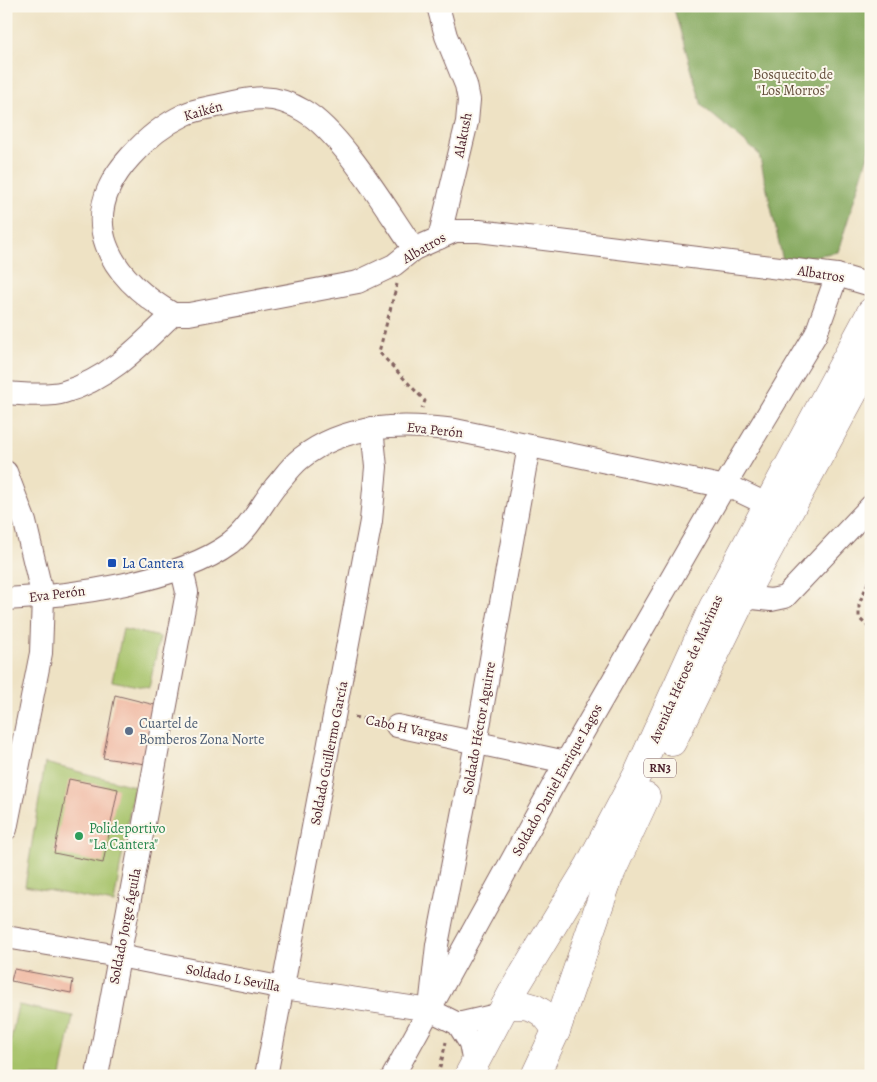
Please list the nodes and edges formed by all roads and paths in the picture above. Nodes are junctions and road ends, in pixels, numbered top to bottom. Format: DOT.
graph roads {
  1 [pos="438,6"];
  2 [pos="439,238"];
  3 [pos="414,249"];
  4 [pos="394,265"];
  5 [pos="837,275"];
  6 [pos="871,285"];
  7 [pos="871,312"];
  8 [pos="173,314"];
  9 [pos="871,360"];
  10 [pos="6,393"];
  11 [pos="416,425"];
  12 [pos="372,428"];
  13 [pos="529,446"];
  14 [pos="6,472"];
  15 [pos="724,487"];
  16 [pos="871,506"];
  17 [pos="777,509"];
  18 [pos="182,570"];
  19 [pos="871,575"];
  20 [pos="744,597"];
  21 [pos="43,598"];
  22 [pos="6,599"];
  23 [pos="871,630"];
  24 [pos="336,714"];
  25 [pos="397,726"];
  26 [pos="476,743"];
  27 [pos="566,762"];
  28 [pos="6,829"];
  29 [pos="6,937"];
  30 [pos="119,956"];
  31 [pos="284,988"];
  32 [pos="430,1010"];
  33 [pos="503,1010"];
  34 [pos="458,1024"];
  35 [pos="556,1031"];
  36 [pos="471,1070"];
  37 [pos="97,1076"];
  38 [pos="266,1076"];
  39 [pos="393,1076"];
  40 [pos="535,1076"];
  1 -- 2 [label="street, Alakush"];
  2 -- 3 [label="street, Albatros"];
  2 -- 5 [label="street, Albatros"];
  3 -- 4 [label="street, Albatros"];
  3 -- 8 [label="street, Kaikén"];
  4 -- 8 [label="street, Albatros"];
  4 -- 11 [label="path"];
  5 -- 6 [label="street, Albatros"];
  5 -- 15 [label="street, Soldado Daniel Enrique Lagos"];
  7 -- 17 [label="highway, Avenida Héroes de Malvinas / RN3"];
  8 -- 10 [label="street"];
  9 -- 17 [label="highway, Avenida Héroes de Malvinas / RN3"];
  11 -- 12 [label="street, Eva Perón"];
  11 -- 13 [label="street, Eva Perón"];
  12 -- 18 [label="street, Eva Perón"];
  12 -- 24 [label="street, Soldado Guillermo García"];
  13 -- 15 [label="street, Eva Perón"];
  13 -- 26 [label="street, Soldado Héctor Aguirre"];
  14 -- 21 [label="street"];
  15 -- 17 [label="street, Eva Perón"];
  15 -- 27 [label="street, Soldado Daniel Enrique Lagos"];
  16 -- 20 [label="street"];
  17 -- 20 [label="highway, Avenida Héroes de Malvinas / RN3"];
  17 -- 33 [label="highway, Avenida Héroes de Malvinas / RN3"];
  18 -- 21 [label="street, Eva Perón"];
  18 -- 30 [label="street, Soldado Jorge Águila"];
  19 -- 23 [label="path"];
  20 -- 35 [label="highway, Avenida Héroes de Malvinas / RN3"];
  21 -- 22 [label="street, Eva Perón"];
  21 -- 28 [label="street"];
  24 -- 25 [label="path, Cabo H Vargas"];
  24 -- 31 [label="street, Soldado Guillermo García"];
  25 -- 26 [label="street, Cabo H Vargas"];
  26 -- 27 [label="street, Cabo H Vargas"];
  26 -- 32 [label="street, Soldado Héctor Aguirre"];
  27 -- 32 [label="street, Soldado Daniel Enrique Lagos"];
  29 -- 30 [label="street, Soldado L Sevilla"];
  30 -- 31 [label="street, Soldado L Sevilla"];
  30 -- 37 [label="street, Soldado Jorge Águila"];
  31 -- 32 [label="street, Soldado L Sevilla"];
  31 -- 38 [label="street, Soldado Guillermo García"];
  32 -- 34 [label="street, Soldado L Sevilla"];
  32 -- 39 [label="street, Soldado Daniel Enrique Lagos"];
  33 -- 34 [label="street"];
  33 -- 35 [label="highway"];
  33 -- 36 [label="highway, Avenida Héroes de Malvinas / RN3"];
  34 -- 36 [label="street"];
  35 -- 40 [label="highway, Avenida Héroes de Malvinas / RN3"];
}
